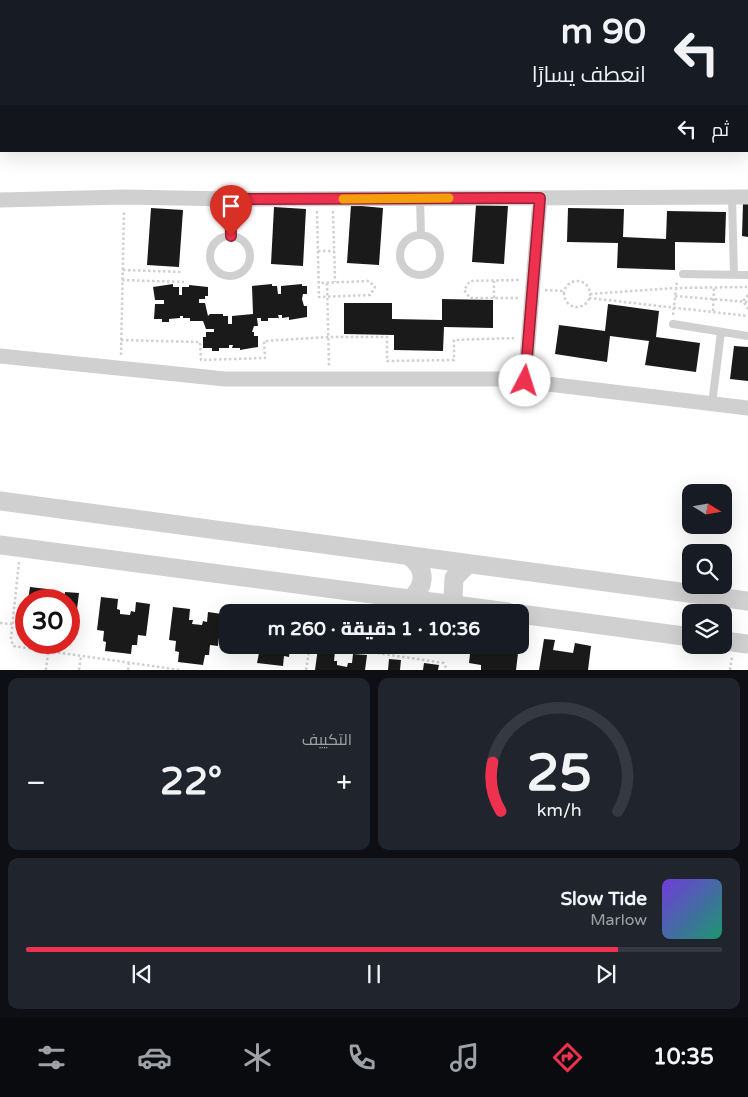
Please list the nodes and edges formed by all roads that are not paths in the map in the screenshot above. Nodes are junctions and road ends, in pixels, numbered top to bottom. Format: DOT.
graph roads {
  1 [pos="732,197"];
  2 [pos="748,197"];
  3 [pos="540,198"];
  4 [pos="230,199"];
  5 [pos="420,199"];
  6 [pos="0,200"];
  7 [pos="421,235"];
  8 [pos="231,236"];
  9 [pos="683,274"];
  10 [pos="734,275"];
  11 [pos="748,275"];
  12 [pos="672,324"];
  13 [pos="721,332"];
  14 [pos="748,336"];
  15 [pos="0,356"];
  16 [pos="525,381"];
  17 [pos="712,404"];
  18 [pos="748,408"];
  19 [pos="0,501"];
  20 [pos="0,545"];
  21 [pos="409,556"];
  22 [pos="468,564"];
  23 [pos="409,600"];
  24 [pos="748,601"];
  25 [pos="442,604"];
  26 [pos="457,604"];
  27 [pos="529,615"];
  28 [pos="682,636"];
  29 [pos="732,642"];
  30 [pos="748,644"];
  1 -- 2 [label="street"];
  1 -- 3 [label="street"];
  1 -- 10 [label="lane"];
  3 -- 5 [label="street"];
  3 -- 16 [label="street"];
  4 -- 5 [label="street"];
  4 -- 6 [label="street"];
  4 -- 8 [label="lane"];
  5 -- 7 [label="lane"];
  7 -- 7 [label="lane"];
  8 -- 8 [label="lane"];
  9 -- 10 [label="lane"];
  10 -- 11 [label="lane"];
  12 -- 13 [label="lane"];
  13 -- 14 [label="lane"];
  13 -- 17 [label="lane"];
  15 -- 16 [label="street"];
  16 -- 17 [label="street"];
  17 -- 18 [label="street"];
  19 -- 21 [label="street"];
  20 -- 23 [label="street"];
  21 -- 22 [label="street"];
  21 -- 23 [label="street"];
  22 -- 24 [label="street"];
  22 -- 26 [label="street"];
  23 -- 25 [label="street"];
  27 -- 28 [label="street"];
  29 -- 30 [label="street"];
}
